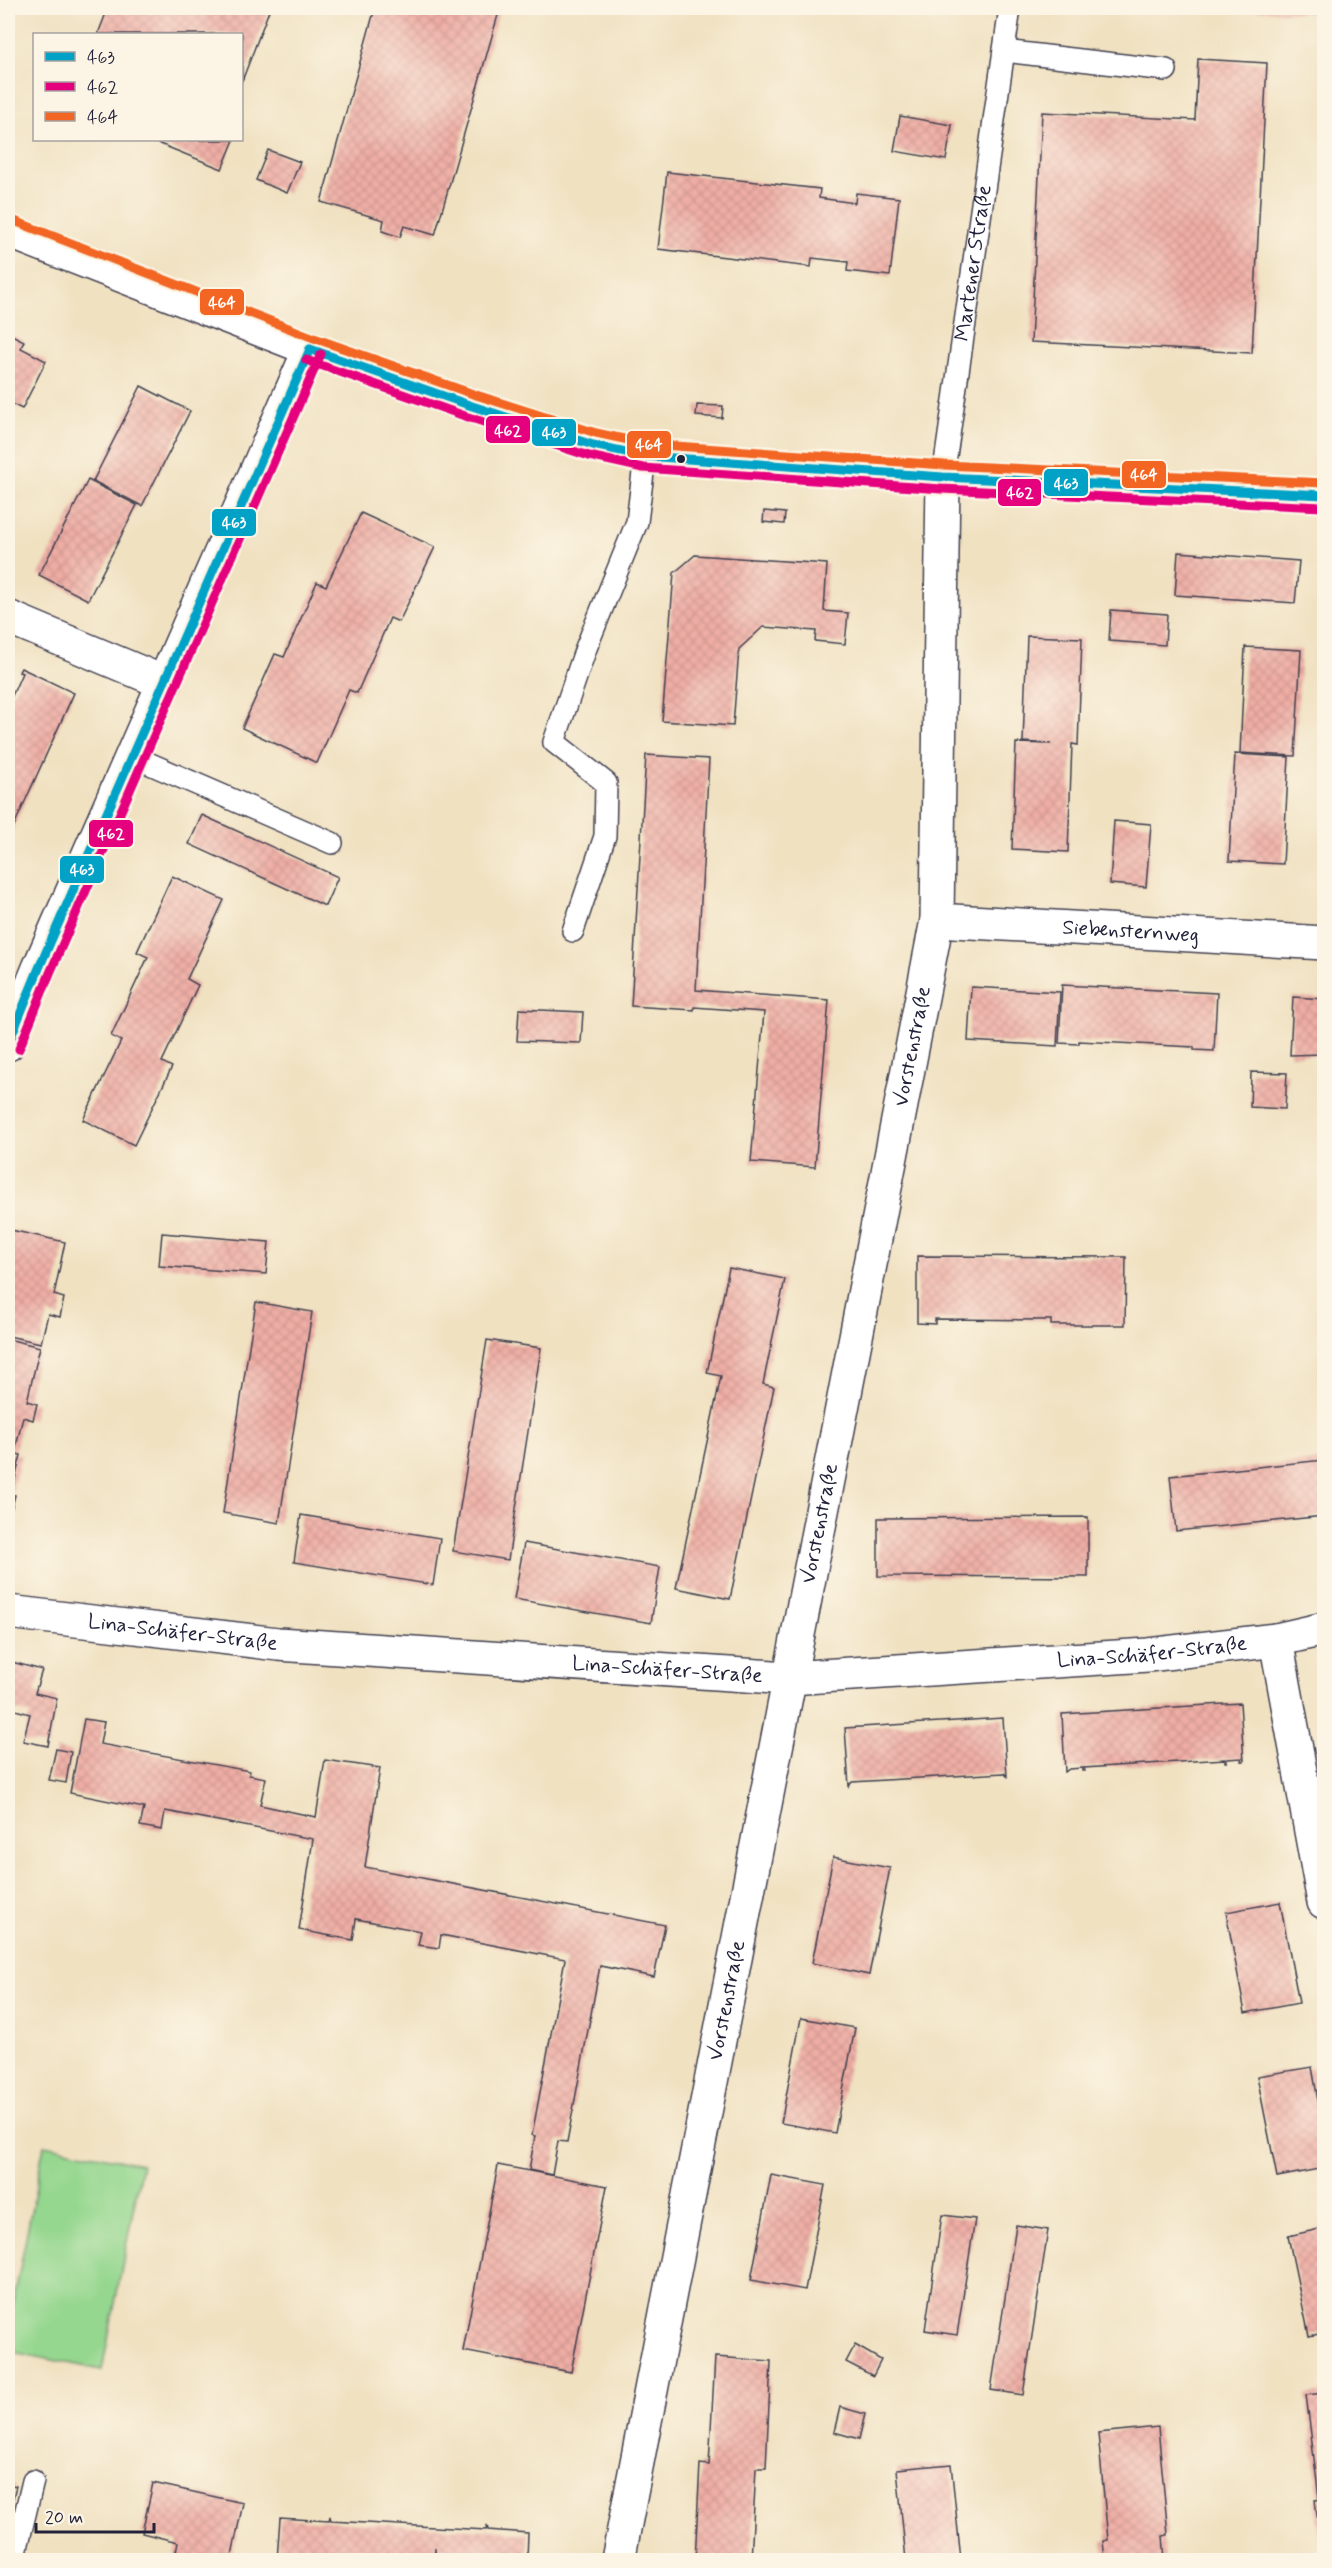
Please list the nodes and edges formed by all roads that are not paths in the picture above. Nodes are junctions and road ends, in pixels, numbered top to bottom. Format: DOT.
graph roads {
  1 [pos="1010,8"];
  2 [pos="1004,51"];
  3 [pos="1166,70"];
  4 [pos="8,231"];
  5 [pos="310,349"];
  6 [pos="645,456"];
  7 [pos="943,477"];
  8 [pos="1324,495"];
  9 [pos="8,616"];
  10 [pos="165,683"];
  11 [pos="132,756"];
  12 [pos="332,843"];
  13 [pos="937,920"];
  14 [pos="573,931"];
  15 [pos="1324,944"];
  16 [pos="8,1044"];
  17 [pos="8,1612"];
  18 [pos="1324,1629"];
  19 [pos="1276,1640"];
  20 [pos="789,1678"];
  21 [pos="1324,1902"];
  22 [pos="33,2481"];
  23 [pos="13,2547"];
  24 [pos="618,2560"];
  1 -- 2 [label="lane, Martener Straße"];
  2 -- 3 [label="lane"];
  2 -- 7 [label="lane, Martener Straße"];
  4 -- 5 [label="street"];
  5 -- 6 [label="street"];
  5 -- 10 [label="street"];
  6 -- 7 [label="street"];
  6 -- 14 [label="lane"];
  7 -- 8 [label="street"];
  7 -- 13 [label="street, Vorstenstraße"];
  9 -- 10 [label="street"];
  10 -- 11 [label="street"];
  11 -- 12 [label="lane"];
  11 -- 16 [label="street"];
  13 -- 15 [label="street, Siebensternweg"];
  13 -- 20 [label="street, Vorstenstraße"];
  17 -- 20 [label="street, Lina-Schäfer-Straße"];
  18 -- 19 [label="street, Lina-Schäfer-Straße"];
  19 -- 20 [label="street, Lina-Schäfer-Straße"];
  19 -- 21 [label="street"];
  20 -- 24 [label="street, Vorstenstraße"];
  22 -- 23 [label="lane"];
}
